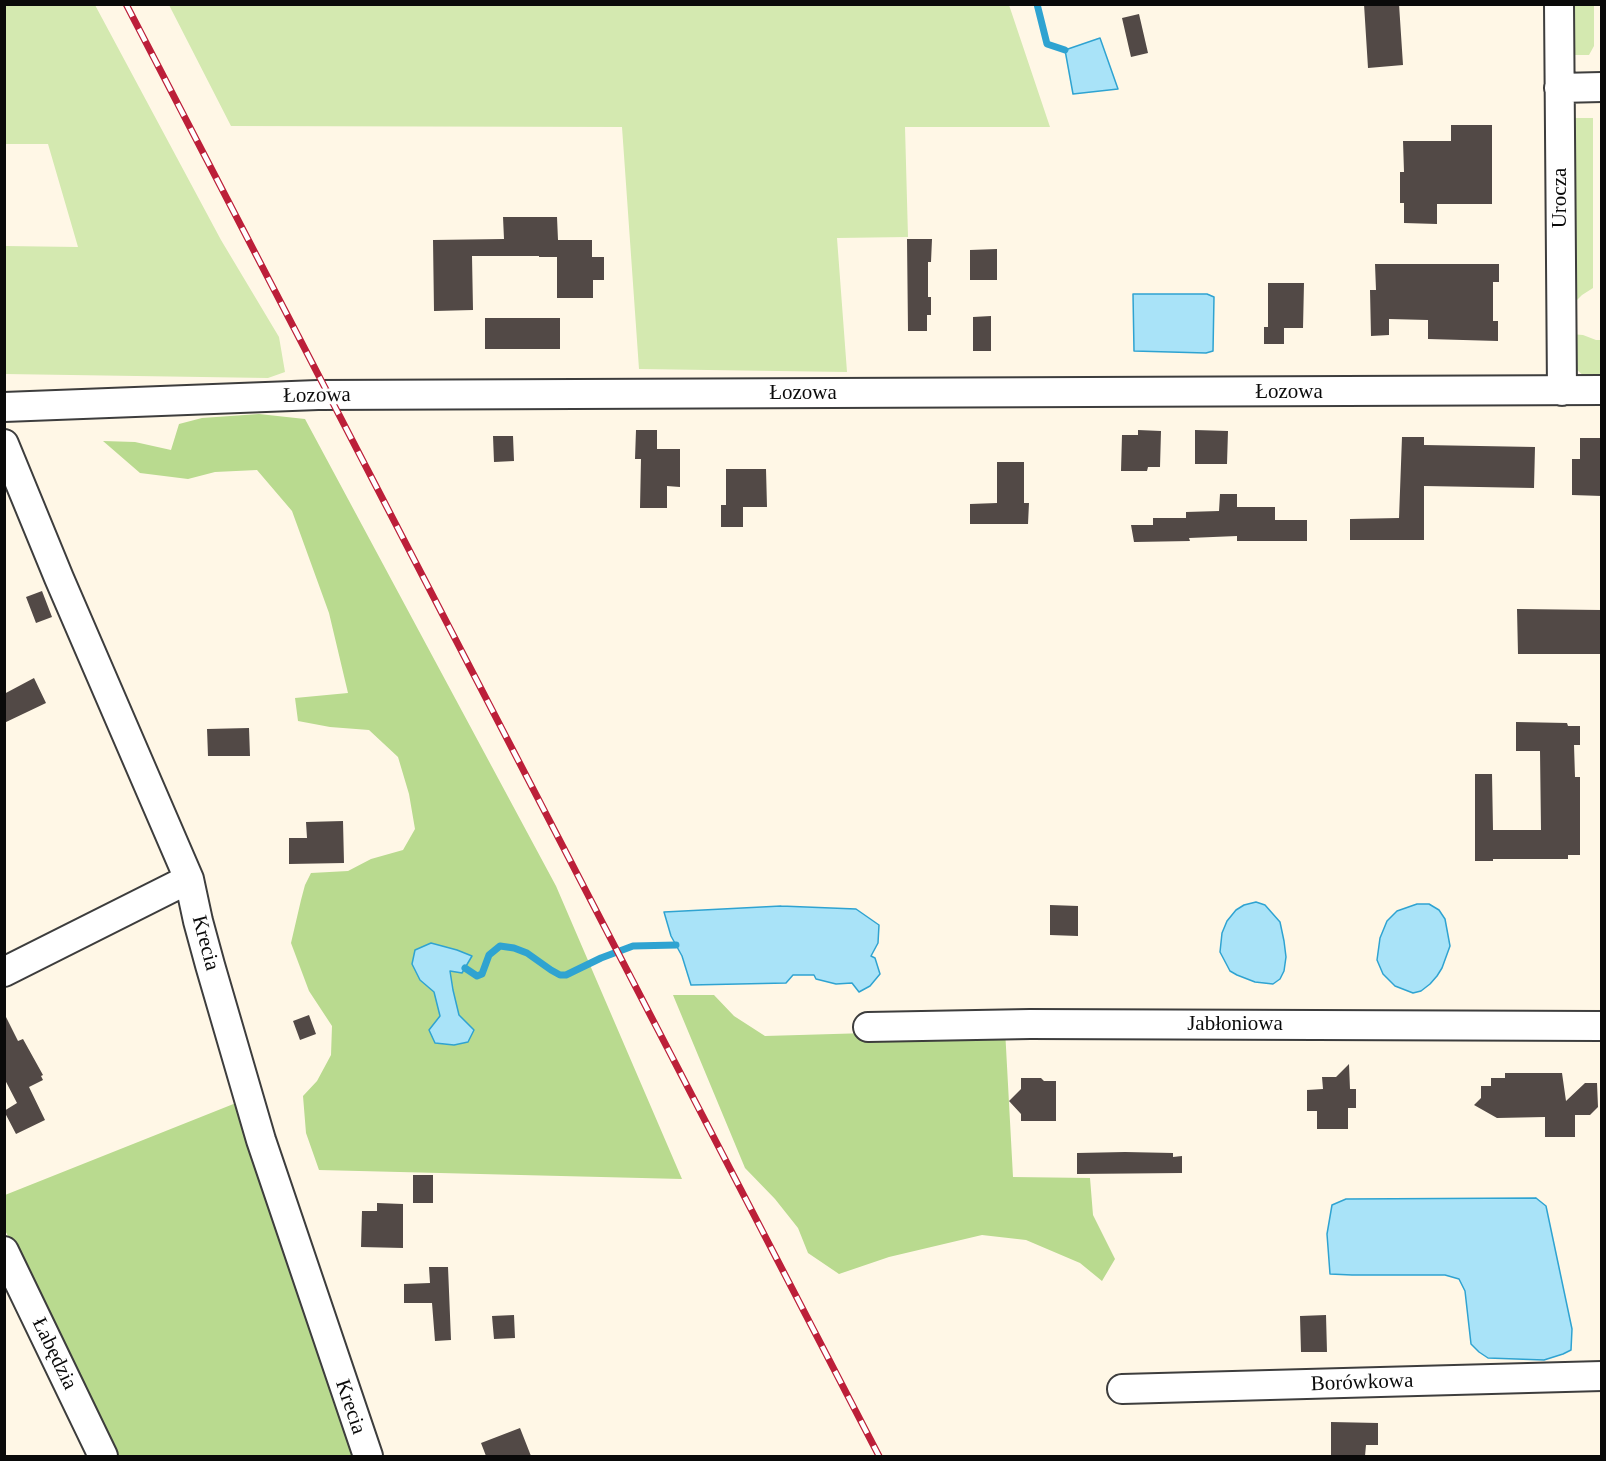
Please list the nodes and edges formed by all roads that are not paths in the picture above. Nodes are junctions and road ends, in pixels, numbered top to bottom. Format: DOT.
graph roads {
  1 [pos="1559,4"];
  2 [pos="1602,87"];
  3 [pos="1559,88"];
  4 [pos="1602,390"];
  5 [pos="1562,391"];
  6 [pos="4,407"];
  7 [pos="4,444"];
  8 [pos="189,879"];
  9 [pos="4,972"];
  10 [pos="1602,1026"];
  11 [pos="868,1027"];
  12 [pos="4,1251"];
  13 [pos="1602,1376"];
  14 [pos="1122,1389"];
  15 [pos="102,1456"];
  16 [pos="368,1456"];
  1 -- 3 [label="street, Urocza"];
  2 -- 3 [label="street"];
  3 -- 5 [label="street, Urocza"];
  4 -- 5 [label="street, Łozowa"];
  5 -- 6 [label="street, Łozowa"];
  7 -- 8 [label="street, Krecia"];
  8 -- 9 [label="street"];
  8 -- 16 [label="street, Krecia"];
  10 -- 11 [label="street, Jabłoniowa"];
  12 -- 15 [label="street, Łabędzia"];
  13 -- 14 [label="street, Borówkowa"];
}
